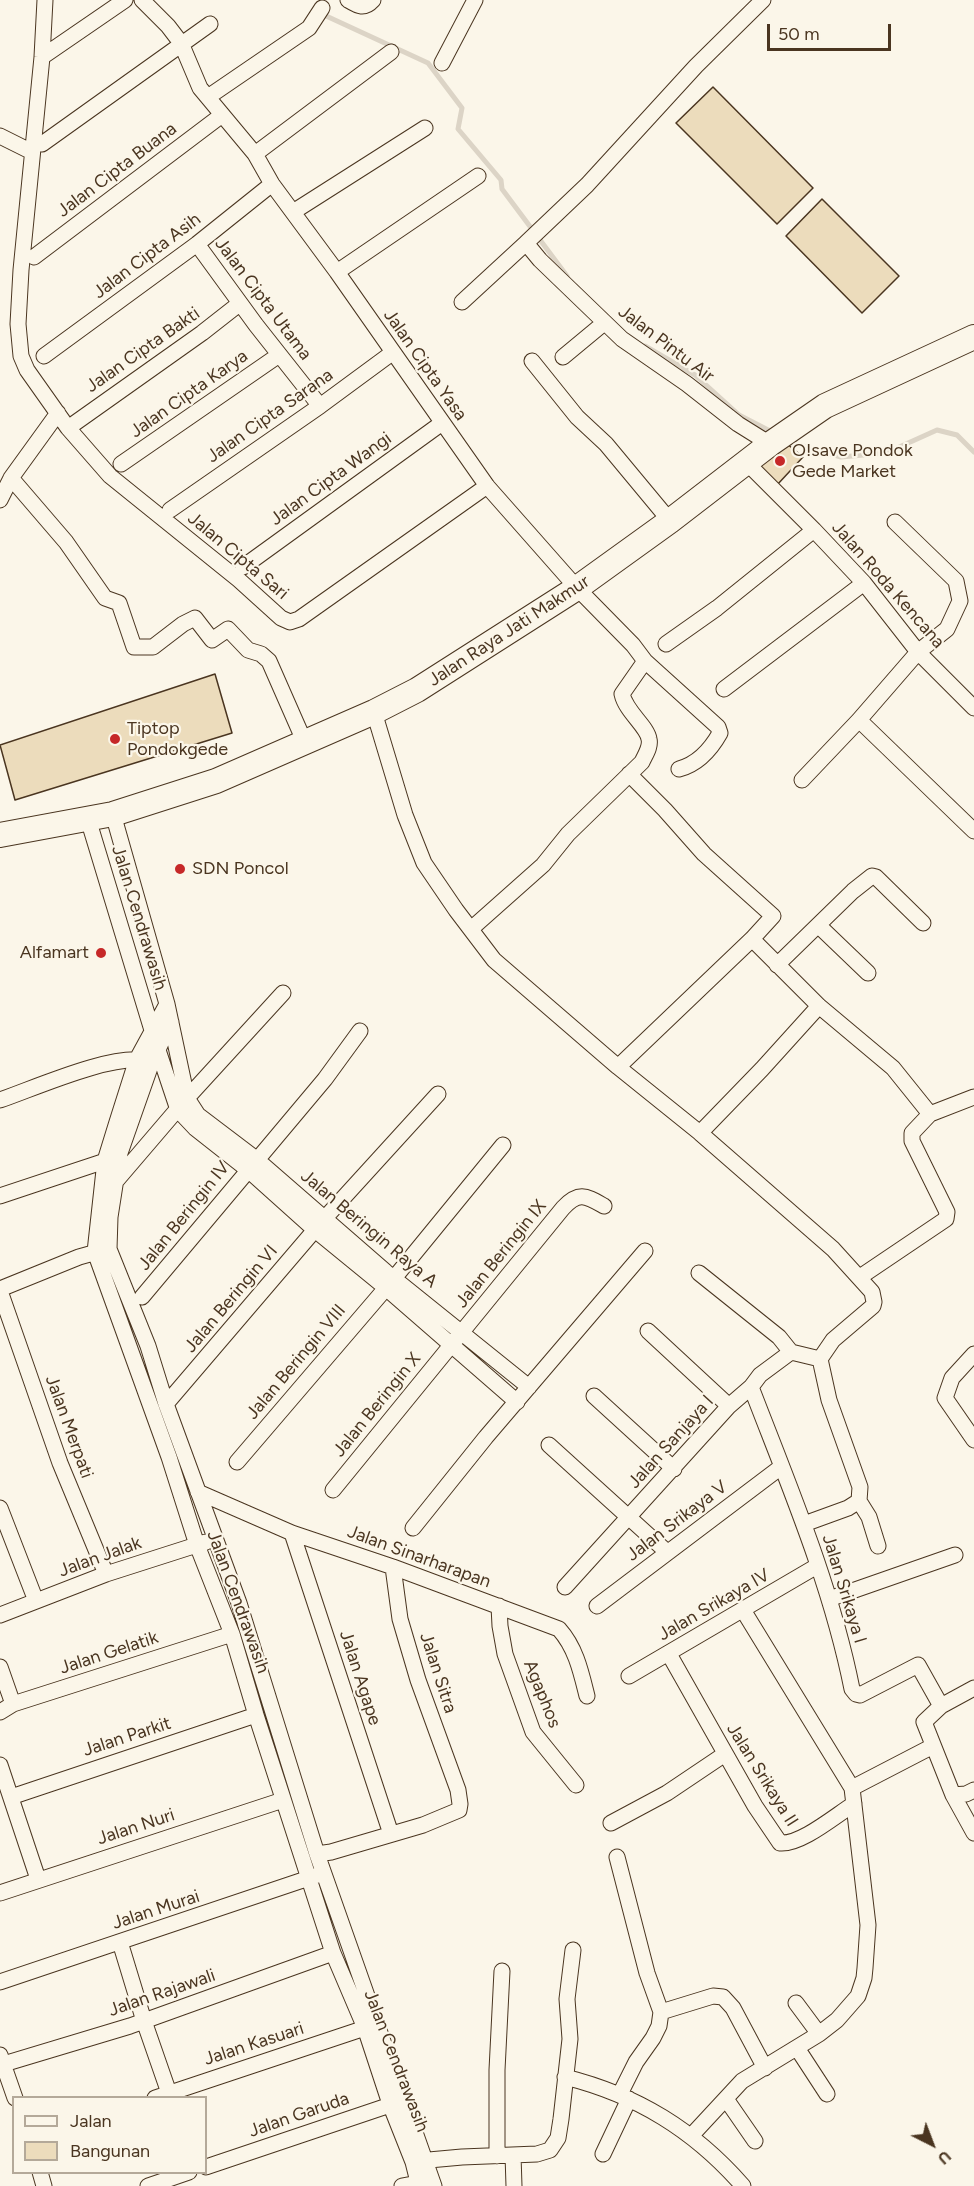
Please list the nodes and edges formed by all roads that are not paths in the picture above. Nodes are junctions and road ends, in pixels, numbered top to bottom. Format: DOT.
graph roads {
  1 [pos="45,0"];
  2 [pos="125,0"];
  3 [pos="142,0"];
  4 [pos="348,0"];
  5 [pos="373,0"];
  6 [pos="475,0"];
  7 [pos="763,0"];
  8 [pos="322,8"];
  9 [pos="210,24"];
  10 [pos="181,43"];
  11 [pos="391,52"];
  12 [pos="42,57"];
  13 [pos="442,63"];
  14 [pos="208,97"];
  15 [pos="222,115"];
  16 [pos="424,128"];
  17 [pos="0,136"];
  18 [pos="37,148"];
  19 [pos="255,154"];
  20 [pos="478,176"];
  21 [pos="272,184"];
  22 [pos="293,212"];
  23 [pos="531,237"];
  24 [pos="197,244"];
  25 [pos="34,257"];
  26 [pos="337,272"];
  27 [pos="462,302"];
  28 [pos="240,304"];
  29 [pos="604,323"];
  30 [pos="974,337"];
  31 [pos="392,352"];
  32 [pos="279,355"];
  33 [pos="44,356"];
  34 [pos="563,357"];
  35 [pos="532,361"];
  36 [pos="320,406"];
  37 [pos="58,413"];
  38 [pos="442,423"];
  39 [pos="68,428"];
  40 [pos="770,444"];
  41 [pos="746,462"];
  42 [pos="122,464"];
  43 [pos="4,486"];
  44 [pos="487,486"];
  45 [pos="170,510"];
  46 [pos="670,522"];
  47 [pos="895,522"];
  48 [pos="814,530"];
  49 [pos="243,567"];
  50 [pos="864,584"];
  51 [pos="577,588"];
  52 [pos="666,644"];
  53 [pos="918,652"];
  54 [pos="645,661"];
  55 [pos="724,689"];
  56 [pos="974,708"];
  57 [pos="374,712"];
  58 [pos="860,720"];
  59 [pos="305,743"];
  60 [pos="679,769"];
  61 [pos="629,774"];
  62 [pos="802,780"];
  63 [pos="113,813"];
  64 [pos="88,819"];
  65 [pos="974,831"];
  66 [pos="0,835"];
  67 [pos="923,923"];
  68 [pos="819,926"];
  69 [pos="471,929"];
  70 [pos="752,939"];
  71 [pos="777,965"];
  72 [pos="868,973"];
  73 [pos="283,993"];
  74 [pos="167,1004"];
  75 [pos="819,1006"];
  76 [pos="171,1022"];
  77 [pos="152,1028"];
  78 [pos="360,1031"];
  79 [pos="153,1060"];
  80 [pos="618,1067"];
  81 [pos="438,1094"];
  82 [pos="974,1096"];
  83 [pos="0,1100"];
  84 [pos="182,1104"];
  85 [pos="930,1114"];
  86 [pos="700,1132"];
  87 [pos="503,1145"];
  88 [pos="111,1163"];
  89 [pos="252,1164"];
  90 [pos="114,1184"];
  91 [pos="0,1196"];
  92 [pos="604,1206"];
  93 [pos="320,1224"];
  94 [pos="102,1250"];
  95 [pos="645,1251"];
  96 [pos="699,1273"];
  97 [pos="860,1277"];
  98 [pos="389,1282"];
  99 [pos="0,1290"];
  100 [pos="142,1298"];
  101 [pos="648,1331"];
  102 [pos="457,1339"];
  103 [pos="791,1353"];
  104 [pos="974,1354"];
  105 [pos="820,1359"];
  106 [pos="529,1387"];
  107 [pos="750,1387"];
  108 [pos="594,1396"];
  109 [pos="517,1402"];
  110 [pos="166,1404"];
  111 [pos="729,1406"];
  112 [pos="974,1440"];
  113 [pos="549,1445"];
  114 [pos="237,1462"];
  115 [pos="781,1467"];
  116 [pos="674,1469"];
  117 [pos="196,1489"];
  118 [pos="178,1490"];
  119 [pos="333,1490"];
  120 [pos="859,1501"];
  121 [pos="0,1508"];
  122 [pos="630,1518"];
  123 [pos="804,1524"];
  124 [pos="413,1528"];
  125 [pos="292,1533"];
  126 [pos="215,1540"];
  127 [pos="196,1545"];
  128 [pos="878,1546"];
  129 [pos="667,1552"];
  130 [pos="955,1556"];
  131 [pos="393,1566"];
  132 [pos="817,1566"];
  133 [pos="106,1574"];
  134 [pos="565,1587"];
  135 [pos="830,1599"];
  136 [pos="36,1601"];
  137 [pos="499,1606"];
  138 [pos="597,1606"];
  139 [pos="743,1610"];
  140 [pos="0,1615"];
  141 [pos="232,1634"];
  142 [pos="669,1654"];
  143 [pos="0,1667"];
  144 [pos="629,1676"];
  145 [pos="974,1688"];
  146 [pos="587,1696"];
  147 [pos="940,1706"];
  148 [pos="6,1708"];
  149 [pos="256,1715"];
  150 [pos="933,1746"];
  151 [pos="725,1754"];
  152 [pos="0,1766"];
  153 [pos="576,1785"];
  154 [pos="974,1790"];
  155 [pos="953,1795"];
  156 [pos="853,1796"];
  157 [pos="11,1797"];
  158 [pos="283,1800"];
  159 [pos="611,1823"];
  160 [pos="974,1833"];
  161 [pos="391,1834"];
  162 [pos="317,1854"];
  163 [pos="617,1857"];
  164 [pos="324,1873"];
  165 [pos="308,1878"];
  166 [pos="38,1879"];
  167 [pos="0,1893"];
  168 [pos="120,1942"];
  169 [pos="573,1950"];
  170 [pos="333,1953"];
  171 [pos="502,1971"];
  172 [pos="0,1982"];
  173 [pos="796,2003"];
  174 [pos="661,2012"];
  175 [pos="144,2021"];
  176 [pos="364,2028"];
  177 [pos="819,2034"];
  178 [pos="797,2048"];
  179 [pos="1,2062"];
  180 [pos="765,2068"];
  181 [pos="565,2077"];
  182 [pos="827,2094"];
  183 [pos="162,2095"];
  184 [pos="15,2096"];
  185 [pos="624,2097"];
  186 [pos="726,2099"];
  187 [pos="398,2102"];
  188 [pos="691,2136"];
  189 [pos="755,2141"];
  190 [pos="603,2154"];
  191 [pos="513,2155"];
  192 [pos="497,2156"];
  193 [pos="420,2161"];
  194 [pos="207,2167"];
  195 [pos="183,2174"];
  196 [pos="419,2184"];
  197 [pos="148,2186"];
  198 [pos="402,2186"];
  199 [pos="434,2186"];
  200 [pos="514,2186"];
  201 [pos="743,2186"];
  1 -- 12 [label="street"];
  2 -- 12 [label="street"];
  3 -- 10 [label="street, Jalan Cipta Yasa"];
  4 -- 5 [label="street"];
  6 -- 13 [label="street"];
  7 -- 23 [label="street"];
  8 -- 14 [label="street"];
  9 -- 10 [label="street"];
  10 -- 14 [label="street, Jalan Cipta Yasa"];
  10 -- 18 [label="street"];
  11 -- 19 [label="street"];
  12 -- 18 [label="street"];
  14 -- 15 [label="street, Jalan Cipta Yasa"];
  15 -- 19 [label="street, Jalan Cipta Yasa"];
  15 -- 25 [label="street, Jalan Cipta Buana"];
  16 -- 22 [label="street"];
  17 -- 18 [label="street"];
  18 -- 37 [label="street"];
  19 -- 21 [label="street, Jalan Cipta Yasa"];
  20 -- 26 [label="street"];
  21 -- 22 [label="street, Jalan Cipta Yasa"];
  21 -- 24 [label="street, Jalan Cipta Asih"];
  22 -- 26 [label="street, Jalan Cipta Yasa"];
  23 -- 27 [label="street"];
  23 -- 29 [label="street, Jalan Pintu Air"];
  24 -- 28 [label="street, Jalan Cipta Utama"];
  24 -- 33 [label="street, Jalan Cipta Asih"];
  26 -- 31 [label="street, Jalan Cipta Yasa"];
  28 -- 32 [label="street, Jalan Cipta Utama"];
  28 -- 39 [label="street, Jalan Cipta Bakti"];
  29 -- 34 [label="street"];
  29 -- 40 [label="street, Jalan Pintu Air"];
  30 -- 40 [label="main road, Jalan Raya Jati Makmur"];
  31 -- 36 [label="street, Jalan Cipta Sarana"];
  31 -- 38 [label="street, Jalan Cipta Yasa"];
  32 -- 36 [label="street, Jalan Cipta Utama"];
  32 -- 42 [label="street, Jalan Cipta Karya"];
  35 -- 46 [label="street"];
  36 -- 45 [label="street, Jalan Cipta Sarana"];
  37 -- 39 [label="street"];
  37 -- 43 [label="street"];
  38 -- 44 [label="street, Jalan Cipta Yasa"];
  38 -- 49 [label="street, Jalan Cipta Wangi"];
  39 -- 44 [label="street, Jalan Cipta Sari"];
  40 -- 41 [label="main road, Jalan Raya Jati Makmur"];
  41 -- 46 [label="main road, Jalan Raya Jati Makmur"];
  41 -- 48 [label="street, Jalan Roda Kencana"];
  43 -- 59 [label="street"];
  44 -- 51 [label="street, Jalan Cipta Yasa"];
  46 -- 51 [label="main road, Jalan Raya Jati Makmur"];
  47 -- 53 [label="street"];
  48 -- 50 [label="street, Jalan Roda Kencana"];
  48 -- 52 [label="street"];
  50 -- 53 [label="street, Jalan Roda Kencana"];
  50 -- 55 [label="street"];
  51 -- 54 [label="street, Jalan Cipta Yasa"];
  51 -- 57 [label="main road, Jalan Raya Jati Makmur"];
  53 -- 56 [label="street, Jalan Roda Kencana"];
  53 -- 58 [label="street"];
  54 -- 60 [label="street, Jalan Cipta Yasa"];
  54 -- 61 [label="street"];
  57 -- 59 [label="main road, Jalan Raya Jati Makmur"];
  57 -- 69 [label="street"];
  58 -- 62 [label="street"];
  58 -- 65 [label="street"];
  59 -- 63 [label="main road, Jalan Raya Jati Makmur"];
  61 -- 69 [label="street"];
  61 -- 70 [label="street"];
  63 -- 64 [label="main road, Jalan Raya Jati Makmur"];
  63 -- 74 [label="street, Jalan Cendrawasih"];
  64 -- 66 [label="main road, Jalan Raya Jati Makmur"];
  64 -- 77 [label="street, Jalan Cendrawasih"];
  67 -- 68 [label="street"];
  68 -- 71 [label="street"];
  68 -- 72 [label="street"];
  69 -- 80 [label="street"];
  70 -- 71 [label="street"];
  70 -- 80 [label="street"];
  71 -- 75 [label="street"];
  73 -- 84 [label="street"];
  74 -- 76 [label="street, Jalan Cendrawasih"];
  74 -- 77 [label="street, Jalan Cendrawasih"];
  75 -- 85 [label="street"];
  75 -- 86 [label="street"];
  76 -- 79 [label="street, Jalan Cendrawasih"];
  76 -- 84 [label="street, Jalan Cendrawasih"];
  77 -- 79 [label="street, Jalan Cendrawasih"];
  77 -- 79 [label="street, Jalan Cendrawasih"];
  78 -- 89 [label="street, Jalan Beringin IV"];
  79 -- 83 [label="street"];
  79 -- 84 [label="street, Jalan Cendrawasih"];
  79 -- 88 [label="street, Jalan Cendrawasih"];
  80 -- 86 [label="street"];
  81 -- 93 [label="street"];
  82 -- 85 [label="street"];
  84 -- 89 [label="street"];
  84 -- 90 [label="street"];
  85 -- 97 [label="street"];
  86 -- 97 [label="street"];
  87 -- 98 [label="street, Jalan Beringin VIII"];
  88 -- 90 [label="street, Jalan Cendrawasih"];
  88 -- 91 [label="street"];
  88 -- 94 [label="street, Jalan Cendrawasih"];
  89 -- 93 [label="street"];
  89 -- 100 [label="street, Jalan Beringin IV"];
  90 -- 94 [label="street, Jalan Cendrawasih"];
  92 -- 102 [label="street, Jalan Beringin IX"];
  93 -- 98 [label="street"];
  93 -- 110 [label="street, Jalan Beringin VI"];
  94 -- 99 [label="street"];
  94 -- 110 [label="street, Jalan Cendrawasih"];
  94 -- 118 [label="street, Jalan Cendrawasih"];
  95 -- 106 [label="street"];
  96 -- 103 [label="street"];
  97 -- 105 [label="street"];
  98 -- 102 [label="street"];
  98 -- 114 [label="street, Jalan Beringin VIII"];
  99 -- 133 [label="street, Jalan Merpati"];
  101 -- 111 [label="street"];
  102 -- 106 [label="street"];
  102 -- 109 [label="street"];
  102 -- 119 [label="street, Jalan Beringin X"];
  103 -- 105 [label="street"];
  103 -- 107 [label="street, Jalan Sanjaya I"];
  104 -- 112 [label="street"];
  105 -- 120 [label="street"];
  106 -- 109 [label="street"];
  107 -- 111 [label="street, Jalan Sanjaya I"];
  107 -- 115 [label="street, Jalan Srikaya I"];
  108 -- 116 [label="street"];
  109 -- 124 [label="street"];
  110 -- 117 [label="street, Jalan Cendrawasih"];
  111 -- 116 [label="street, Jalan Sanjaya I"];
  113 -- 122 [label="street"];
  115 -- 123 [label="street, Jalan Srikaya I"];
  115 -- 129 [label="street, Jalan Srikaya V"];
  116 -- 122 [label="street, Jalan Sanjaya I"];
  117 -- 118 [label="street"];
  117 -- 125 [label="street, Jalan Sinarharapan"];
  117 -- 126 [label="street, Jalan Cendrawasih"];
  118 -- 127 [label="street, Jalan Cendrawasih"];
  120 -- 123 [label="street"];
  120 -- 128 [label="street"];
  121 -- 136 [label="street"];
  122 -- 129 [label="street"];
  122 -- 134 [label="street, Jalan Sanjaya I"];
  123 -- 132 [label="street, Jalan Srikaya I"];
  125 -- 131 [label="street, Jalan Sinarharapan"];
  125 -- 161 [label="street, Jalan Agape"];
  126 -- 127 [label="street, Jalan Jalak"];
  126 -- 162 [label="street, Jalan Cendrawasih"];
  127 -- 133 [label="street, Jalan Jalak"];
  127 -- 141 [label="street, Jalan Cendrawasih"];
  129 -- 138 [label="street, Jalan Srikaya V"];
  130 -- 135 [label="street"];
  131 -- 137 [label="street, Jalan Sinarharapan"];
  131 -- 161 [label="street, Jalan Sitra"];
  132 -- 135 [label="street, Jalan Srikaya I"];
  132 -- 139 [label="street, Jalan Srikaya IV"];
  133 -- 136 [label="street, Jalan Jalak"];
  135 -- 147 [label="street, Jalan Srikaya I"];
  136 -- 140 [label="street, Jalan Jalak"];
  137 -- 146 [label="street, Jalan Sinarharapan"];
  137 -- 153 [label="street, Agaphos"];
  139 -- 142 [label="street, Jalan Srikaya IV"];
  139 -- 156 [label="street"];
  141 -- 148 [label="street, Jalan Gelatik"];
  141 -- 149 [label="street, Jalan Cendrawasih"];
  142 -- 144 [label="street, Jalan Srikaya IV"];
  142 -- 151 [label="street, Jalan Srikaya II"];
  143 -- 148 [label="street"];
  145 -- 147 [label="street"];
  147 -- 150 [label="street"];
  149 -- 157 [label="street, Jalan Parkit"];
  149 -- 158 [label="street, Jalan Cendrawasih"];
  150 -- 155 [label="street"];
  150 -- 156 [label="street"];
  151 -- 156 [label="street, Jalan Srikaya II"];
  151 -- 159 [label="street"];
  152 -- 157 [label="street"];
  154 -- 155 [label="street"];
  155 -- 160 [label="street"];
  156 -- 177 [label="street"];
  157 -- 166 [label="street"];
  158 -- 165 [label="street, Jalan Cendrawasih"];
  158 -- 166 [label="street, Jalan Nuri"];
  161 -- 162 [label="street"];
  162 -- 164 [label="street, Jalan Cendrawasih"];
  163 -- 174 [label="street"];
  164 -- 165 [label="street, Jalan Murai"];
  164 -- 187 [label="street, Jalan Cendrawasih"];
  165 -- 168 [label="street, Jalan Murai"];
  165 -- 170 [label="street, Jalan Cendrawasih"];
  166 -- 167 [label="street, Jalan Nuri"];
  168 -- 172 [label="street, Jalan Murai"];
  168 -- 175 [label="street"];
  169 -- 181 [label="street"];
  170 -- 175 [label="street, Jalan Rajawali"];
  170 -- 176 [label="street, Jalan Cendrawasih"];
  171 -- 192 [label="street"];
  173 -- 177 [label="street"];
  174 -- 180 [label="street"];
  174 -- 185 [label="street"];
  175 -- 179 [label="street, Jalan Rajawali"];
  175 -- 183 [label="street"];
  176 -- 183 [label="street, Jalan Kasuari"];
  176 -- 187 [label="street, Jalan Cendrawasih"];
  177 -- 178 [label="street"];
  178 -- 180 [label="street"];
  178 -- 182 [label="street"];
  179 -- 184 [label="street, Jalan Rajawali"];
  180 -- 186 [label="street"];
  181 -- 185 [label="street"];
  181 -- 191 [label="street"];
  185 -- 188 [label="street"];
  185 -- 190 [label="street"];
  186 -- 188 [label="street"];
  186 -- 189 [label="street"];
  187 -- 193 [label="street, Jalan Cendrawasih"];
  187 -- 194 [label="street, Jalan Garuda"];
  188 -- 201 [label="street"];
  191 -- 192 [label="street"];
  191 -- 200 [label="street"];
  192 -- 193 [label="street"];
  193 -- 196 [label="street, Jalan Cendrawasih"];
  193 -- 199 [label="street, Jalan Cendrawasih"];
  195 -- 197 [label="street"];
  196 -- 198 [label="street"];
}
